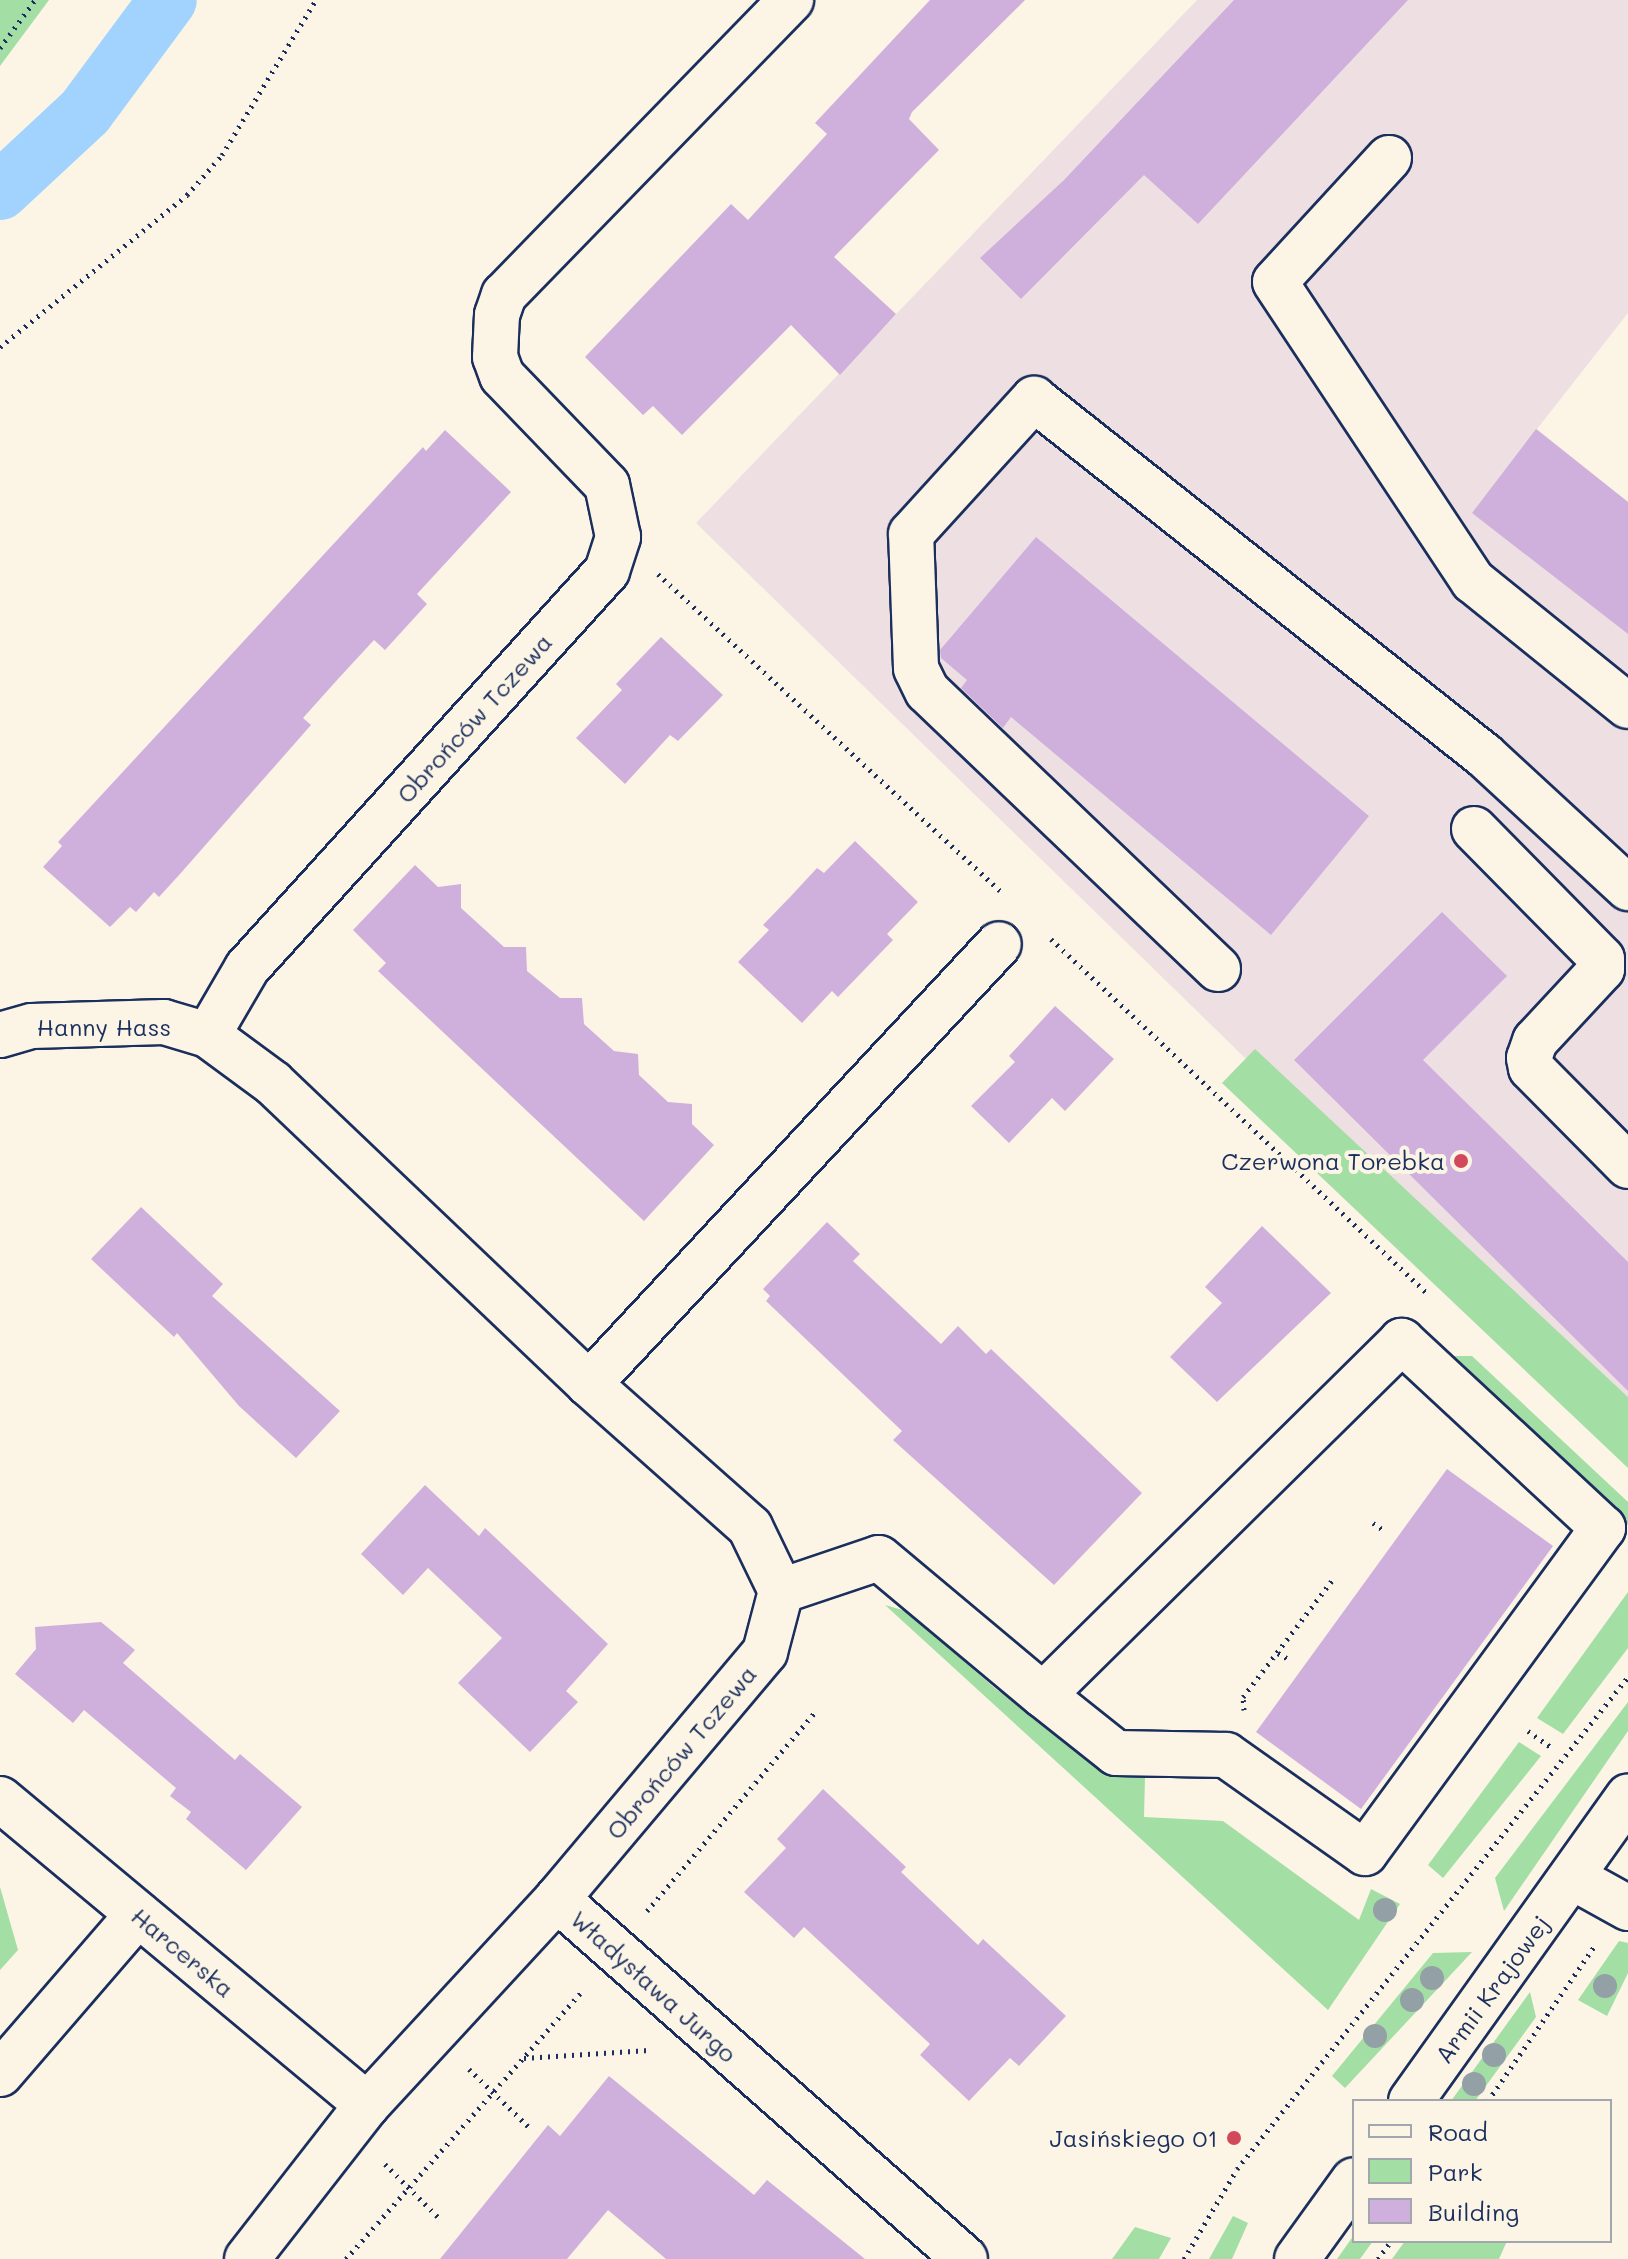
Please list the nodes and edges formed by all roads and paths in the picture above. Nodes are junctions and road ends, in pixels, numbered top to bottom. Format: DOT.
graph roads {
  1 [pos="35,0"];
  2 [pos="316,0"];
  3 [pos="791,0"];
  4 [pos="0,48"];
  5 [pos="1389,158"];
  6 [pos="0,347"];
  7 [pos="618,537"];
  8 [pos="1628,706"];
  9 [pos="1474,829"];
  10 [pos="1628,888"];
  11 [pos="1009,900"];
  12 [pos="1043,931"];
  13 [pos="999,944"];
  14 [pos="1218,969"];
  15 [pos="0,1035"];
  16 [pos="208,1035"];
  17 [pos="1628,1166"];
  18 [pos="1435,1301"];
  19 [pos="589,1384"];
  20 [pos="1373,1523"];
  21 [pos="1382,1529"];
  22 [pos="1334,1578"];
  23 [pos="781,1591"];
  24 [pos="1278,1653"];
  25 [pos="1288,1659"];
  26 [pos="1628,1677"];
  27 [pos="1043,1695"];
  28 [pos="817,1710"];
  29 [pos="1246,1725"];
  30 [pos="1528,1731"];
  31 [pos="1552,1748"];
  32 [pos="1628,1797"];
  33 [pos="0,1799"];
  34 [pos="1572,1877"];
  35 [pos="557,1899"];
  36 [pos="1625,1906"];
  37 [pos="138,1914"];
  38 [pos="615,1953"];
  39 [pos="432,2033"];
  40 [pos="664,2049"];
  41 [pos="523,2058"];
  42 [pos="0,2074"];
  43 [pos="492,2093"];
  44 [pos="1412,2099"];
  45 [pos="1489,2099"];
  46 [pos="358,2116"];
  47 [pos="531,2129"];
  48 [pos="1352,2183"];
  49 [pos="408,2188"];
  50 [pos="438,2217"];
  51 [pos="247,2259"];
  52 [pos="346,2259"];
  53 [pos="965,2259"];
  54 [pos="1184,2259"];
  55 [pos="1297,2259"];
  1 -- 4 [label="path"];
  2 -- 6 [label="path"];
  3 -- 7 [label="street"];
  5 -- 8 [label="street"];
  7 -- 11 [label="path"];
  7 -- 16 [label="street, Obrońców Tczewa"];
  9 -- 17 [label="street"];
  10 -- 14 [label="street"];
  12 -- 18 [label="path"];
  13 -- 19 [label="street"];
  15 -- 16 [label="street, Hanny Hass"];
  16 -- 19 [label="street"];
  19 -- 23 [label="street"];
  20 -- 21 [label="path"];
  22 -- 24 [label="path"];
  23 -- 27 [label="street"];
  23 -- 35 [label="street, Obrońców Tczewa"];
  24 -- 25 [label="path"];
  24 -- 29 [label="path"];
  26 -- 54 [label="path"];
  27 -- 27 [label="street"];
  28 -- 38 [label="path"];
  30 -- 31 [label="path"];
  32 -- 34 [label="street, Armii Krajowej"];
  33 -- 37 [label="street, Harcerska"];
  34 -- 36 [label="street"];
  34 -- 44 [label="street, Armii Krajowej"];
  35 -- 38 [label="street, Władysława Jurgo"];
  35 -- 39 [label="street, Władysława Jurgo"];
  36 -- 45 [label="path"];
  37 -- 42 [label="street"];
  37 -- 46 [label="street, Harcerska"];
  38 -- 41 [label="path"];
  38 -- 53 [label="street, Władysława Jurgo"];
  39 -- 43 [label="path"];
  39 -- 46 [label="street, Władysława Jurgo"];
  40 -- 41 [label="path"];
  41 -- 43 [label="path"];
  43 -- 47 [label="path"];
  43 -- 49 [label="path"];
  46 -- 49 [label="path"];
  46 -- 51 [label="street, Władysława Jurgo"];
  48 -- 55 [label="street"];
  49 -- 50 [label="path"];
  49 -- 52 [label="path"];
}
